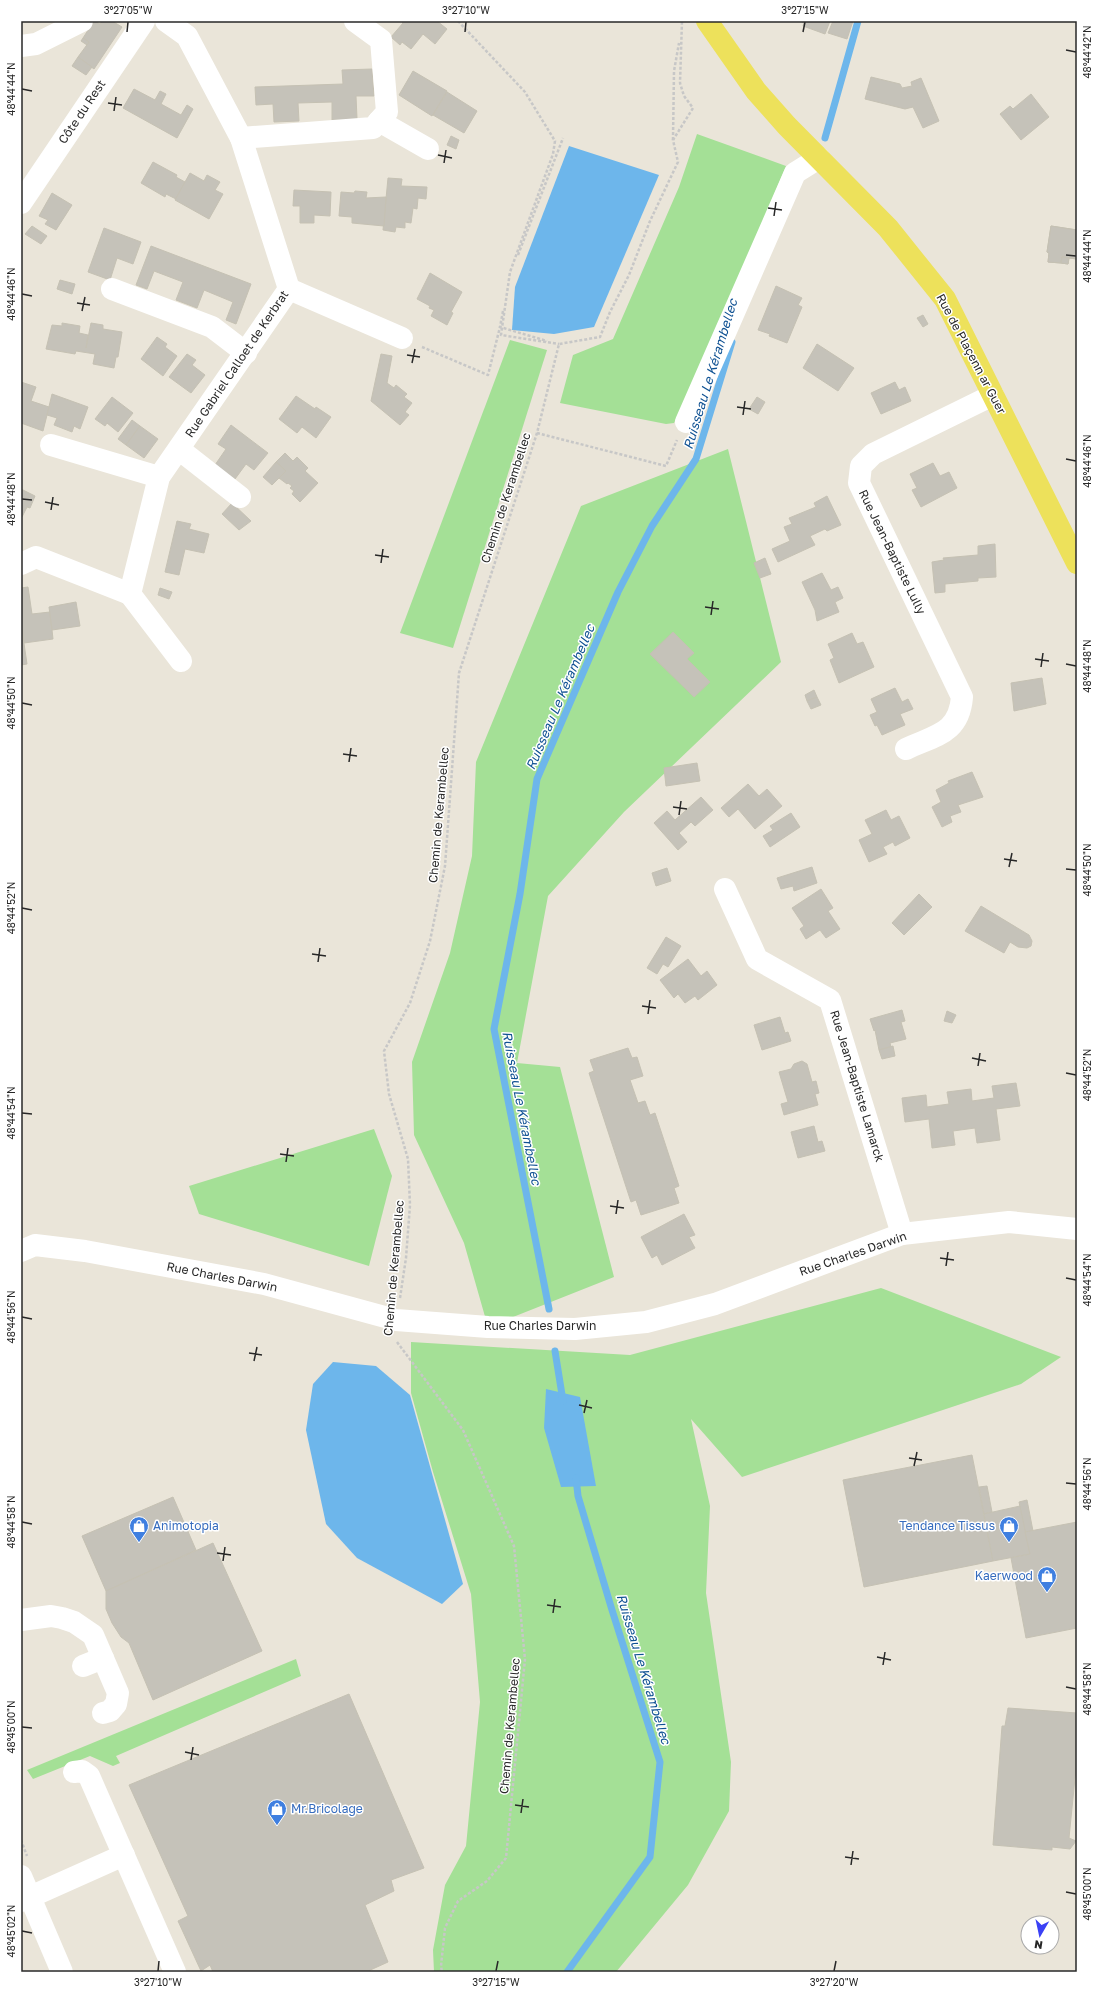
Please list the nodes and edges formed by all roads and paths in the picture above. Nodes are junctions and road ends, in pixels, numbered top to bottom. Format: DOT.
graph roads {
  1 [pos="82,21"];
  2 [pos="144,21"];
  3 [pos="166,21"];
  4 [pos="354,21"];
  5 [pos="458,21"];
  6 [pos="682,21"];
  7 [pos="707,21"];
  8 [pos="680,36"];
  9 [pos="21,46"];
  10 [pos="379,121"];
  11 [pos="241,138"];
  12 [pos="563,138"];
  13 [pos="673,140"];
  14 [pos="428,149"];
  15 [pos="819,158"];
  16 [pos="21,203"];
  17 [pos="289,289"];
  18 [pos="112,290"];
  19 [pos="500,327"];
  20 [pos="402,338"];
  21 [pos="559,344"];
  22 [pos="246,354"];
  23 [pos="993,395"];
  24 [pos="686,422"];
  25 [pos="537,433"];
  26 [pos="51,445"];
  27 [pos="180,450"];
  28 [pos="159,478"];
  29 [pos="240,497"];
  30 [pos="1077,563"];
  31 [pos="21,564"];
  32 [pos="130,594"];
  33 [pos="181,661"];
  34 [pos="906,749"];
  35 [pos="725,889"];
  36 [pos="1077,1228"];
  37 [pos="902,1234"];
  38 [pos="21,1251"];
  39 [pos="396,1320"];
  40 [pos="21,1620"];
  41 [pos="103,1713"];
  42 [pos="74,1772"];
  43 [pos="124,1856"];
  44 [pos="21,1876"];
  45 [pos="25,1899"];
  46 [pos="62,1972"];
  47 [pos="175,1972"];
  48 [pos="442,1972"];
  1 -- 9 [label="street"];
  2 -- 16 [label="street, Côte du Rest"];
  3 -- 11 [label="street, Rue Gabriel Calloet de Kerbrat"];
  4 -- 10 [label="street"];
  5 -- 21 [label="path"];
  6 -- 8 [label="path"];
  7 -- 15 [label="main road, Rue de Plaçenn ar Guer"];
  8 -- 13 [label="path"];
  8 -- 13 [label="path"];
  10 -- 11 [label="street"];
  10 -- 14 [label="street"];
  11 -- 17 [label="street, Rue Gabriel Calloet de Kerbrat"];
  12 -- 19 [label="path"];
  13 -- 21 [label="path"];
  15 -- 23 [label="main road, Rue de Plaçenn ar Guer"];
  15 -- 24 [label="street"];
  17 -- 20 [label="street"];
  17 -- 22 [label="street, Rue Gabriel Calloet de Kerbrat"];
  18 -- 22 [label="street"];
  19 -- 20 [label="path"];
  19 -- 21 [label="path"];
  21 -- 25 [label="path, Chemin de Kerambellec"];
  22 -- 27 [label="street, Rue Gabriel Calloet de Kerbrat"];
  23 -- 30 [label="main road, Rue de Plaçenn ar Guer"];
  23 -- 34 [label="street, Rue Jean-Baptiste Lully"];
  24 -- 25 [label="path"];
  25 -- 39 [label="path, Chemin de Kerambellec"];
  26 -- 28 [label="street"];
  27 -- 28 [label="street, Rue Gabriel Calloet de Kerbrat"];
  27 -- 29 [label="street, Rue Gabriel Calloet de Kerbrat"];
  28 -- 32 [label="street, Rue Gabriel Calloet de Kerbrat"];
  31 -- 32 [label="street"];
  32 -- 33 [label="street"];
  35 -- 37 [label="street, Rue Jean-Baptiste Lamarck"];
  36 -- 37 [label="street, Rue Charles Darwin"];
  37 -- 39 [label="street, Rue Charles Darwin"];
  38 -- 39 [label="street, Rue Charles Darwin"];
  39 -- 48 [label="path, Chemin de Kerambellec"];
  40 -- 41 [label="street"];
  42 -- 43 [label="street"];
  43 -- 45 [label="street"];
  43 -- 47 [label="street"];
  44 -- 45 [label="street"];
  45 -- 46 [label="street"];
}
